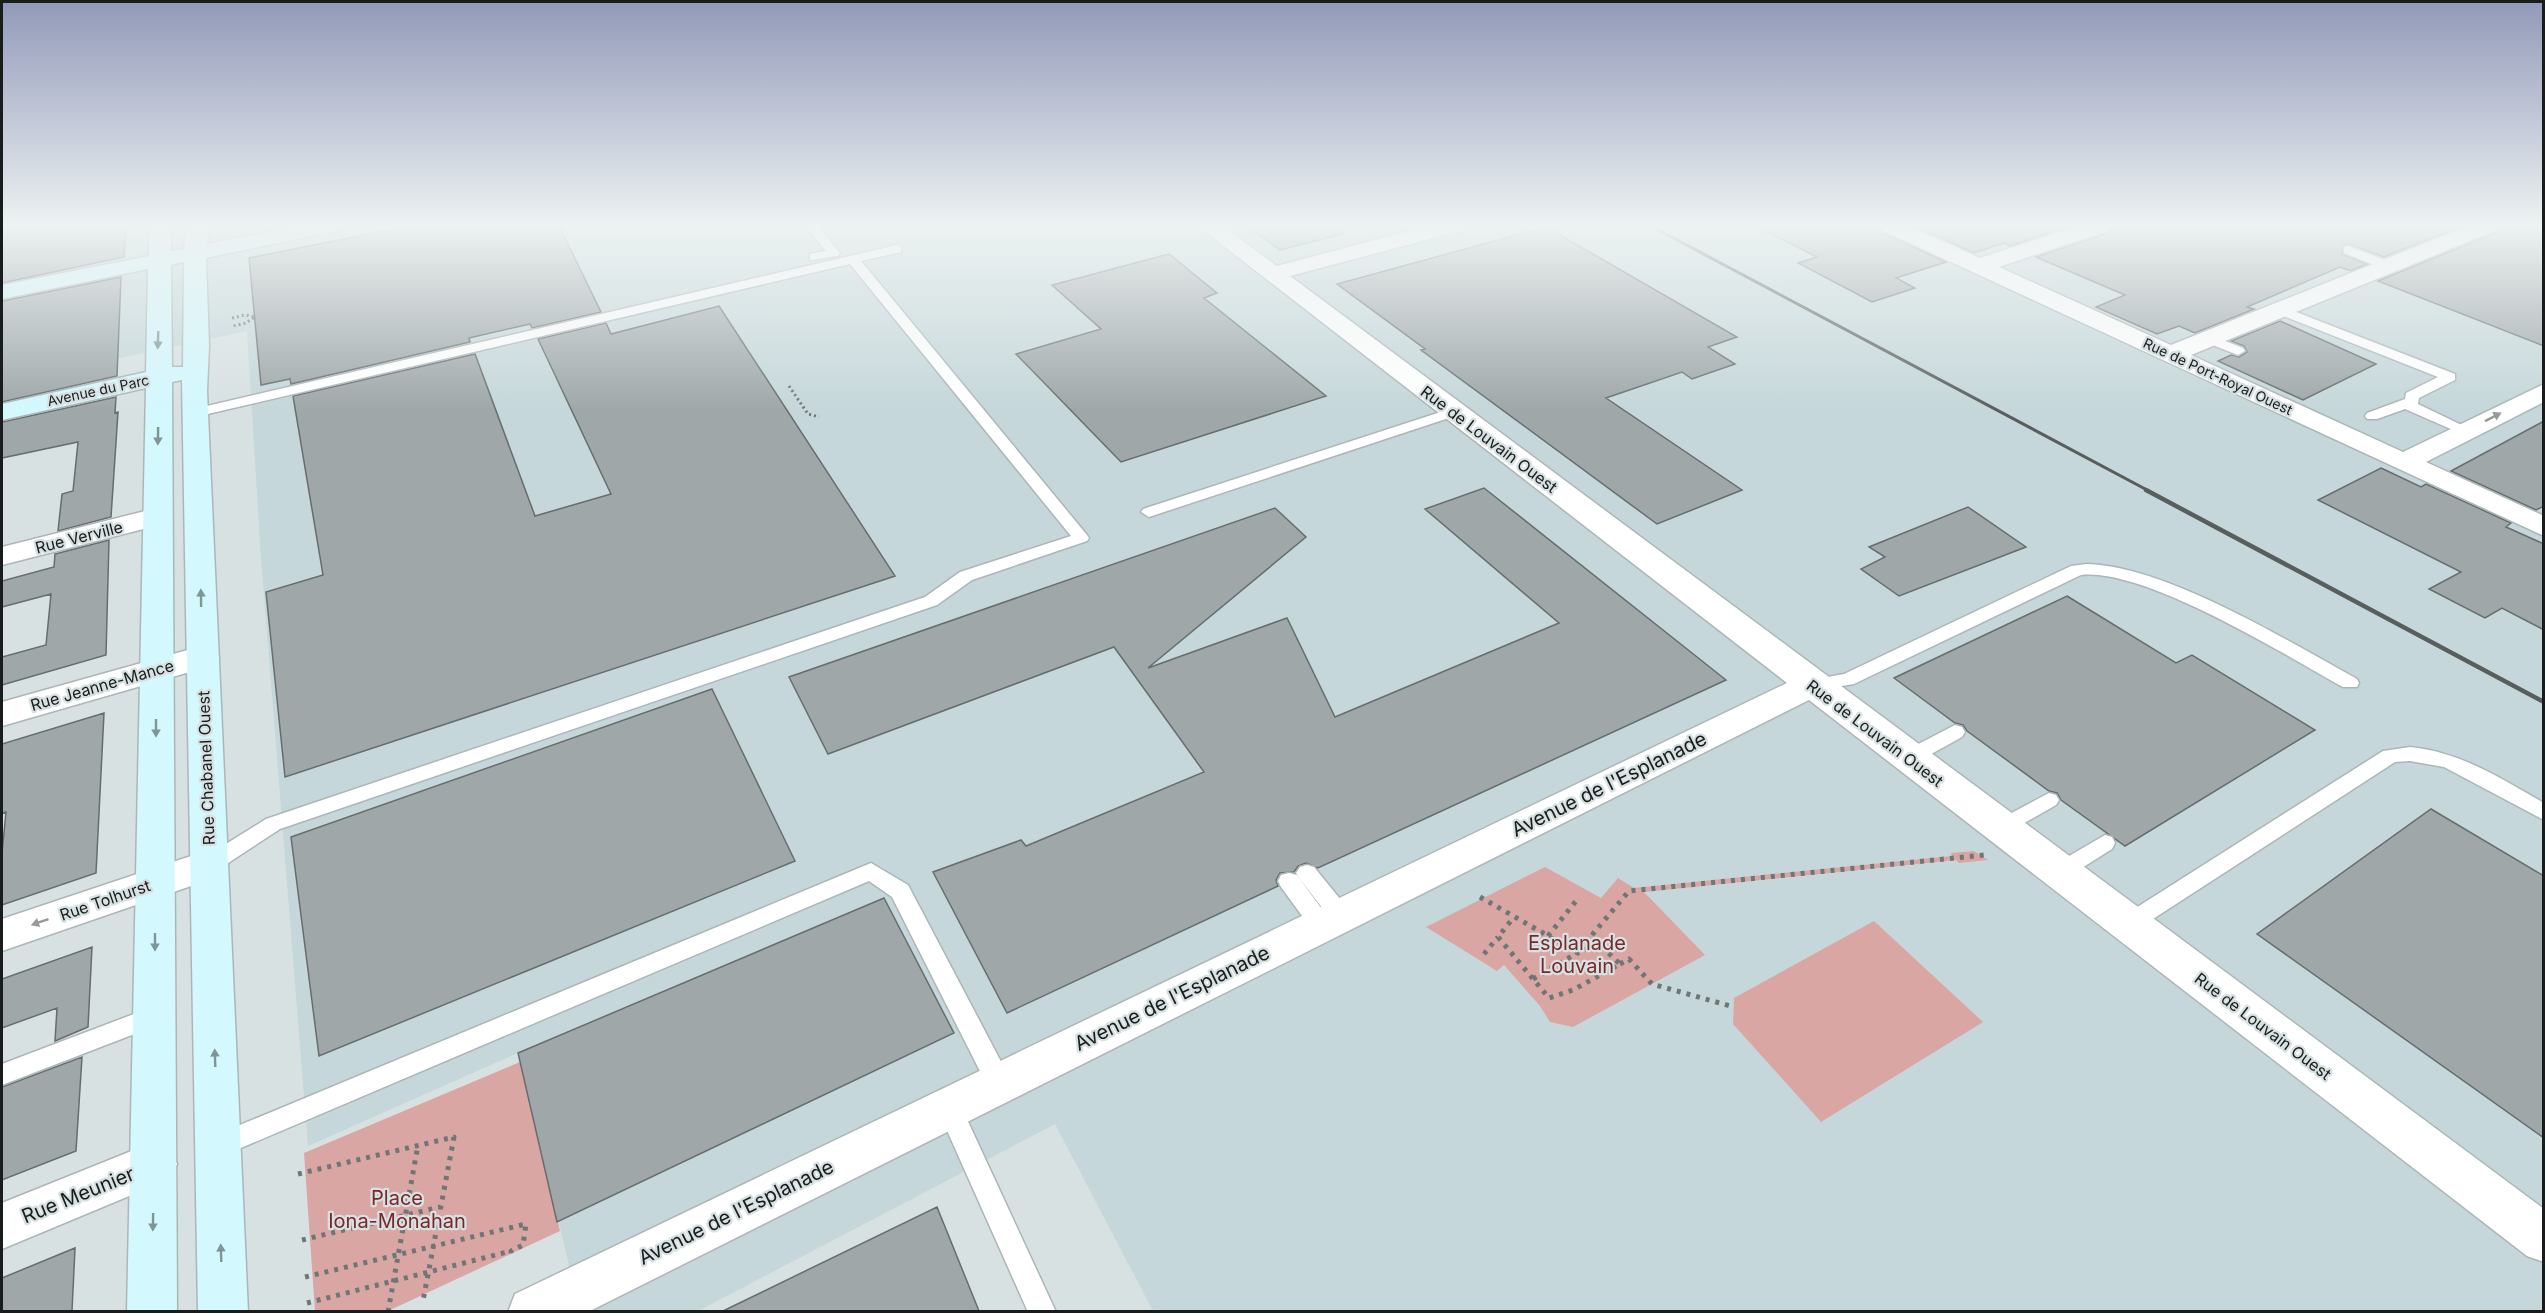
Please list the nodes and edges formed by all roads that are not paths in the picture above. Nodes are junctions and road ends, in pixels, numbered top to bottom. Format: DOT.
graph roads {
  1 [pos="26,287"];
  2 [pos="160,287"];
  3 [pos="196,287"];
  4 [pos="735,287"];
  5 [pos="876,287"];
  6 [pos="1290,287"];
  7 [pos="2026,287"];
  8 [pos="2336,287"];
  9 [pos="2,292"];
  10 [pos="2285,308"];
  11 [pos="2210,339"];
  12 [pos="2238,351"];
  13 [pos="2171,354"];
  14 [pos="194,369"];
  15 [pos="158,377"];
  16 [pos="2544,392"];
  17 [pos="2406,404"];
  18 [pos="2,411"];
  19 [pos="1453,412"];
  20 [pos="195,413"];
  21 [pos="2373,416"];
  22 [pos="2467,431"];
  23 [pos="2404,462"];
  24 [pos="1149,512"];
  25 [pos="157,517"];
  26 [pos="2544,527"];
  27 [pos="2,556"];
  28 [pos="202,657"];
  29 [pos="156,670"];
  30 [pos="2350,683"];
  31 [pos="1812,685"];
  32 [pos="2,714"];
  33 [pos="1955,732"];
  34 [pos="1908,758"];
  35 [pos="2049,800"];
  36 [pos="2544,813"];
  37 [pos="1992,841"];
  38 [pos="2105,843"];
  39 [pos="209,865"];
  40 [pos="2059,872"];
  41 [pos="1298,877"];
  42 [pos="155,883"];
  43 [pos="1331,921"];
  44 [pos="2128,924"];
  45 [pos="2,935"];
  46 [pos="155,1016"];
  47 [pos="2,1075"];
  48 [pos="999,1083"];
  49 [pos="949,1108"];
  50 [pos="218,1146"];
  51 [pos="154,1164"];
  52 [pos="2,1226"];
  53 [pos="2544,1239"];
  54 [pos="152,1311"];
  55 [pos="223,1311"];
  56 [pos="533,1311"];
  57 [pos="1042,1311"];
  1 -- 9 [label="street"];
  2 -- 15 [label="street, one-way"];
  3 -- 14 [label="street, Rue Chabanel Ouest"];
  4 -- 20 [label="lane"];
  5 -- 39 [label="lane"];
  6 -- 19 [label="street, Rue de Louvain Ouest"];
  7 -- 13 [label="street, Rue de Port-Royal Ouest"];
  8 -- 10 [label="street"];
  10 -- 11 [label="street"];
  10 -- 17 [label="lane"];
  11 -- 12 [label="lane"];
  11 -- 13 [label="street"];
  13 -- 23 [label="street, Rue de Port-Royal Ouest"];
  14 -- 15 [label="street, Avenue du Parc"];
  14 -- 20 [label="street, Rue Chabanel Ouest"];
  15 -- 18 [label="street, Avenue du Parc"];
  15 -- 25 [label="street, one-way"];
  22 -- 16 [label="street, one-way"];
  17 -- 21 [label="lane"];
  17 -- 22 [label="lane"];
  19 -- 24 [label="lane"];
  19 -- 31 [label="street, Rue de Louvain Ouest"];
  28 -- 20 [label="street, Rue Chabanel Ouest, one-way"];
  22 -- 23 [label="street"];
  23 -- 26 [label="street, Rue de Port-Royal Ouest"];
  25 -- 27 [label="street, Rue Verville"];
  25 -- 29 [label="street"];
  28 -- 29 [label="street, Rue Jeanne-Mance"];
  28 -- 39 [label="street, Rue Chabanel Ouest"];
  29 -- 32 [label="street, Rue Jeanne-Mance"];
  29 -- 42 [label="street, one-way"];
  30 -- 31 [label="lane"];
  31 -- 34 [label="street, Rue de Louvain Ouest"];
  31 -- 43 [label="street, Avenue de l'Esplanade"];
  33 -- 34 [label="lane"];
  34 -- 37 [label="street, Rue de Louvain Ouest"];
  35 -- 37 [label="lane"];
  36 -- 44 [label="lane"];
  37 -- 40 [label="street, Rue de Louvain Ouest"];
  38 -- 40 [label="lane"];
  39 -- 42 [label="street, Rue Tolhurst"];
  50 -- 39 [label="street, Rue Chabanel Ouest, one-way"];
  40 -- 44 [label="street, Rue de Louvain Ouest"];
  41 -- 43 [label="lane"];
  42 -- 45 [label="street, Rue Tolhurst, one-way"];
  42 -- 46 [label="street, one-way"];
  43 -- 48 [label="street, Avenue de l'Esplanade"];
  44 -- 53 [label="street, Rue de Louvain Ouest"];
  46 -- 47 [label="lane"];
  46 -- 51 [label="street"];
  48 -- 49 [label="street, Avenue de l'Esplanade"];
  48 -- 50 [label="lane"];
  49 -- 56 [label="street, Avenue de l'Esplanade"];
  49 -- 57 [label="lane"];
  55 -- 50 [label="street, Rue Chabanel Ouest, one-way"];
  51 -- 52 [label="street, Rue Meunier"];
  51 -- 54 [label="street, one-way"];
}
